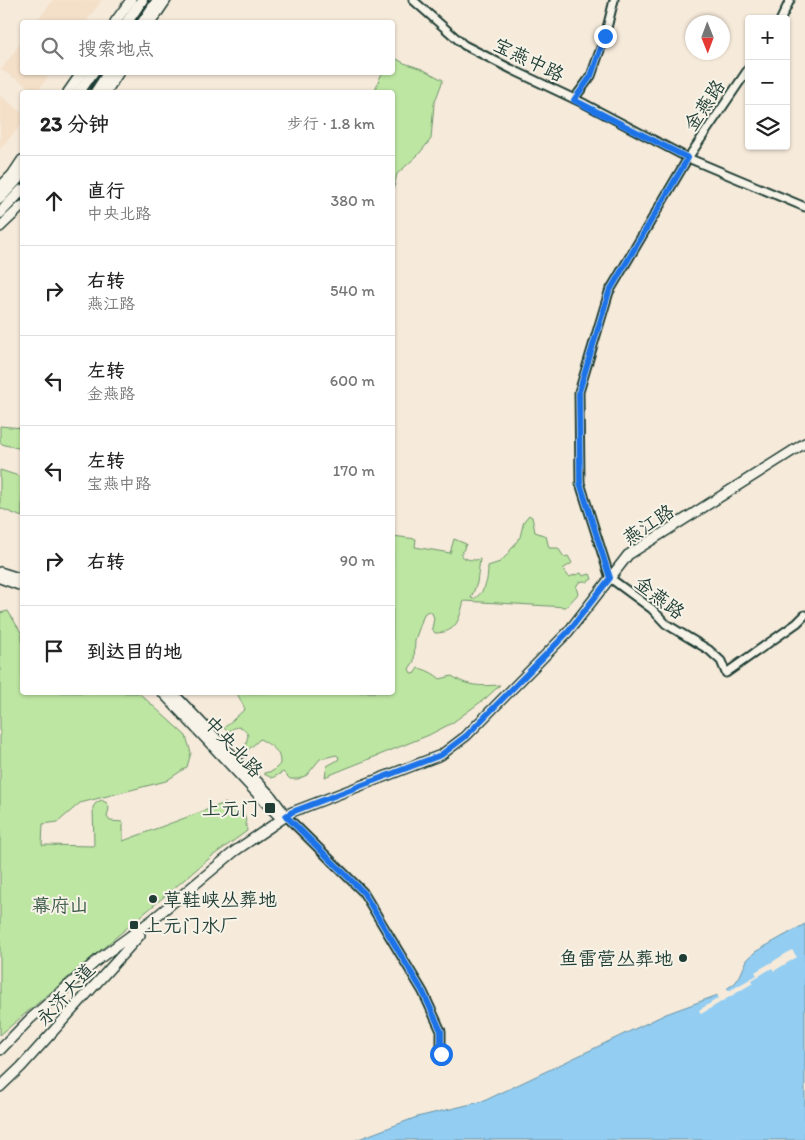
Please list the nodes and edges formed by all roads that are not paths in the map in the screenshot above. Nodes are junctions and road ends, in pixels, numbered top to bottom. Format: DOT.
graph roads {
  1 [pos="130,0"];
  2 [pos="142,0"];
  3 [pos="158,0"];
  4 [pos="166,0"];
  5 [pos="413,0"];
  6 [pos="614,0"];
  7 [pos="790,0"];
  8 [pos="784,15"];
  9 [pos="116,20"];
  10 [pos="128,20"];
  11 [pos="144,20"];
  12 [pos="152,20"];
  13 [pos="745,74"];
  14 [pos="80,75"];
  15 [pos="91,75"];
  16 [pos="107,75"];
  17 [pos="117,75"];
  18 [pos="69,90"];
  19 [pos="80,90"];
  20 [pos="97,90"];
  21 [pos="107,90"];
  22 [pos="574,100"];
  23 [pos="688,158"];
  24 [pos="20,163"];
  25 [pos="20,176"];
  26 [pos="0,187"];
  27 [pos="20,192"];
  28 [pos="0,198"];
  29 [pos="805,207"];
  30 [pos="20,208"];
  31 [pos="0,213"];
  32 [pos="0,227"];
  33 [pos="805,438"];
  34 [pos="805,443"];
  35 [pos="0,572"];
  36 [pos="609,576"];
  37 [pos="0,578"];
  38 [pos="20,578"];
  39 [pos="20,585"];
  40 [pos="805,614"];
  41 [pos="165,695"];
  42 [pos="175,695"];
  43 [pos="283,815"];
  44 [pos="152,920"];
  45 [pos="0,1050"];
  46 [pos="441,1054"];
  47 [pos="0,1088"];
  1 -- 9 [label="main road"];
  2 -- 10 [label="highway"];
  3 -- 11 [label="highway"];
  4 -- 12 [label="main road"];
  5 -- 22 [label="street, 宝燕中路"];
  6 -- 22 [label="street"];
  7 -- 8 [label="street"];
  13 -- 23 [label="street, 金燕路"];
  14 -- 18 [label="main road"];
  15 -- 19 [label="highway"];
  16 -- 20 [label="highway"];
  17 -- 21 [label="main road"];
  22 -- 23 [label="street, 宝燕中路"];
  23 -- 29 [label="street, 宝燕中路"];
  23 -- 36 [label="street, 金燕路"];
  24 -- 26 [label="main road"];
  25 -- 28 [label="highway"];
  27 -- 31 [label="highway"];
  30 -- 32 [label="main road"];
  33 -- 36 [label="main road"];
  34 -- 36 [label="main road, 燕江路"];
  35 -- 38 [label="main road"];
  36 -- 40 [label="street, 金燕路"];
  36 -- 43 [label="main road, 燕江路"];
  37 -- 39 [label="main road"];
  41 -- 43 [label="main road, 中央北路"];
  42 -- 43 [label="main road, 中央北路"];
  43 -- 44 [label="main road, 永济大道"];
  43 -- 46 [label="street, 中央北路"];
  44 -- 45 [label="main road, 永济大道"];
  44 -- 47 [label="main road, 永济大道"];
}
